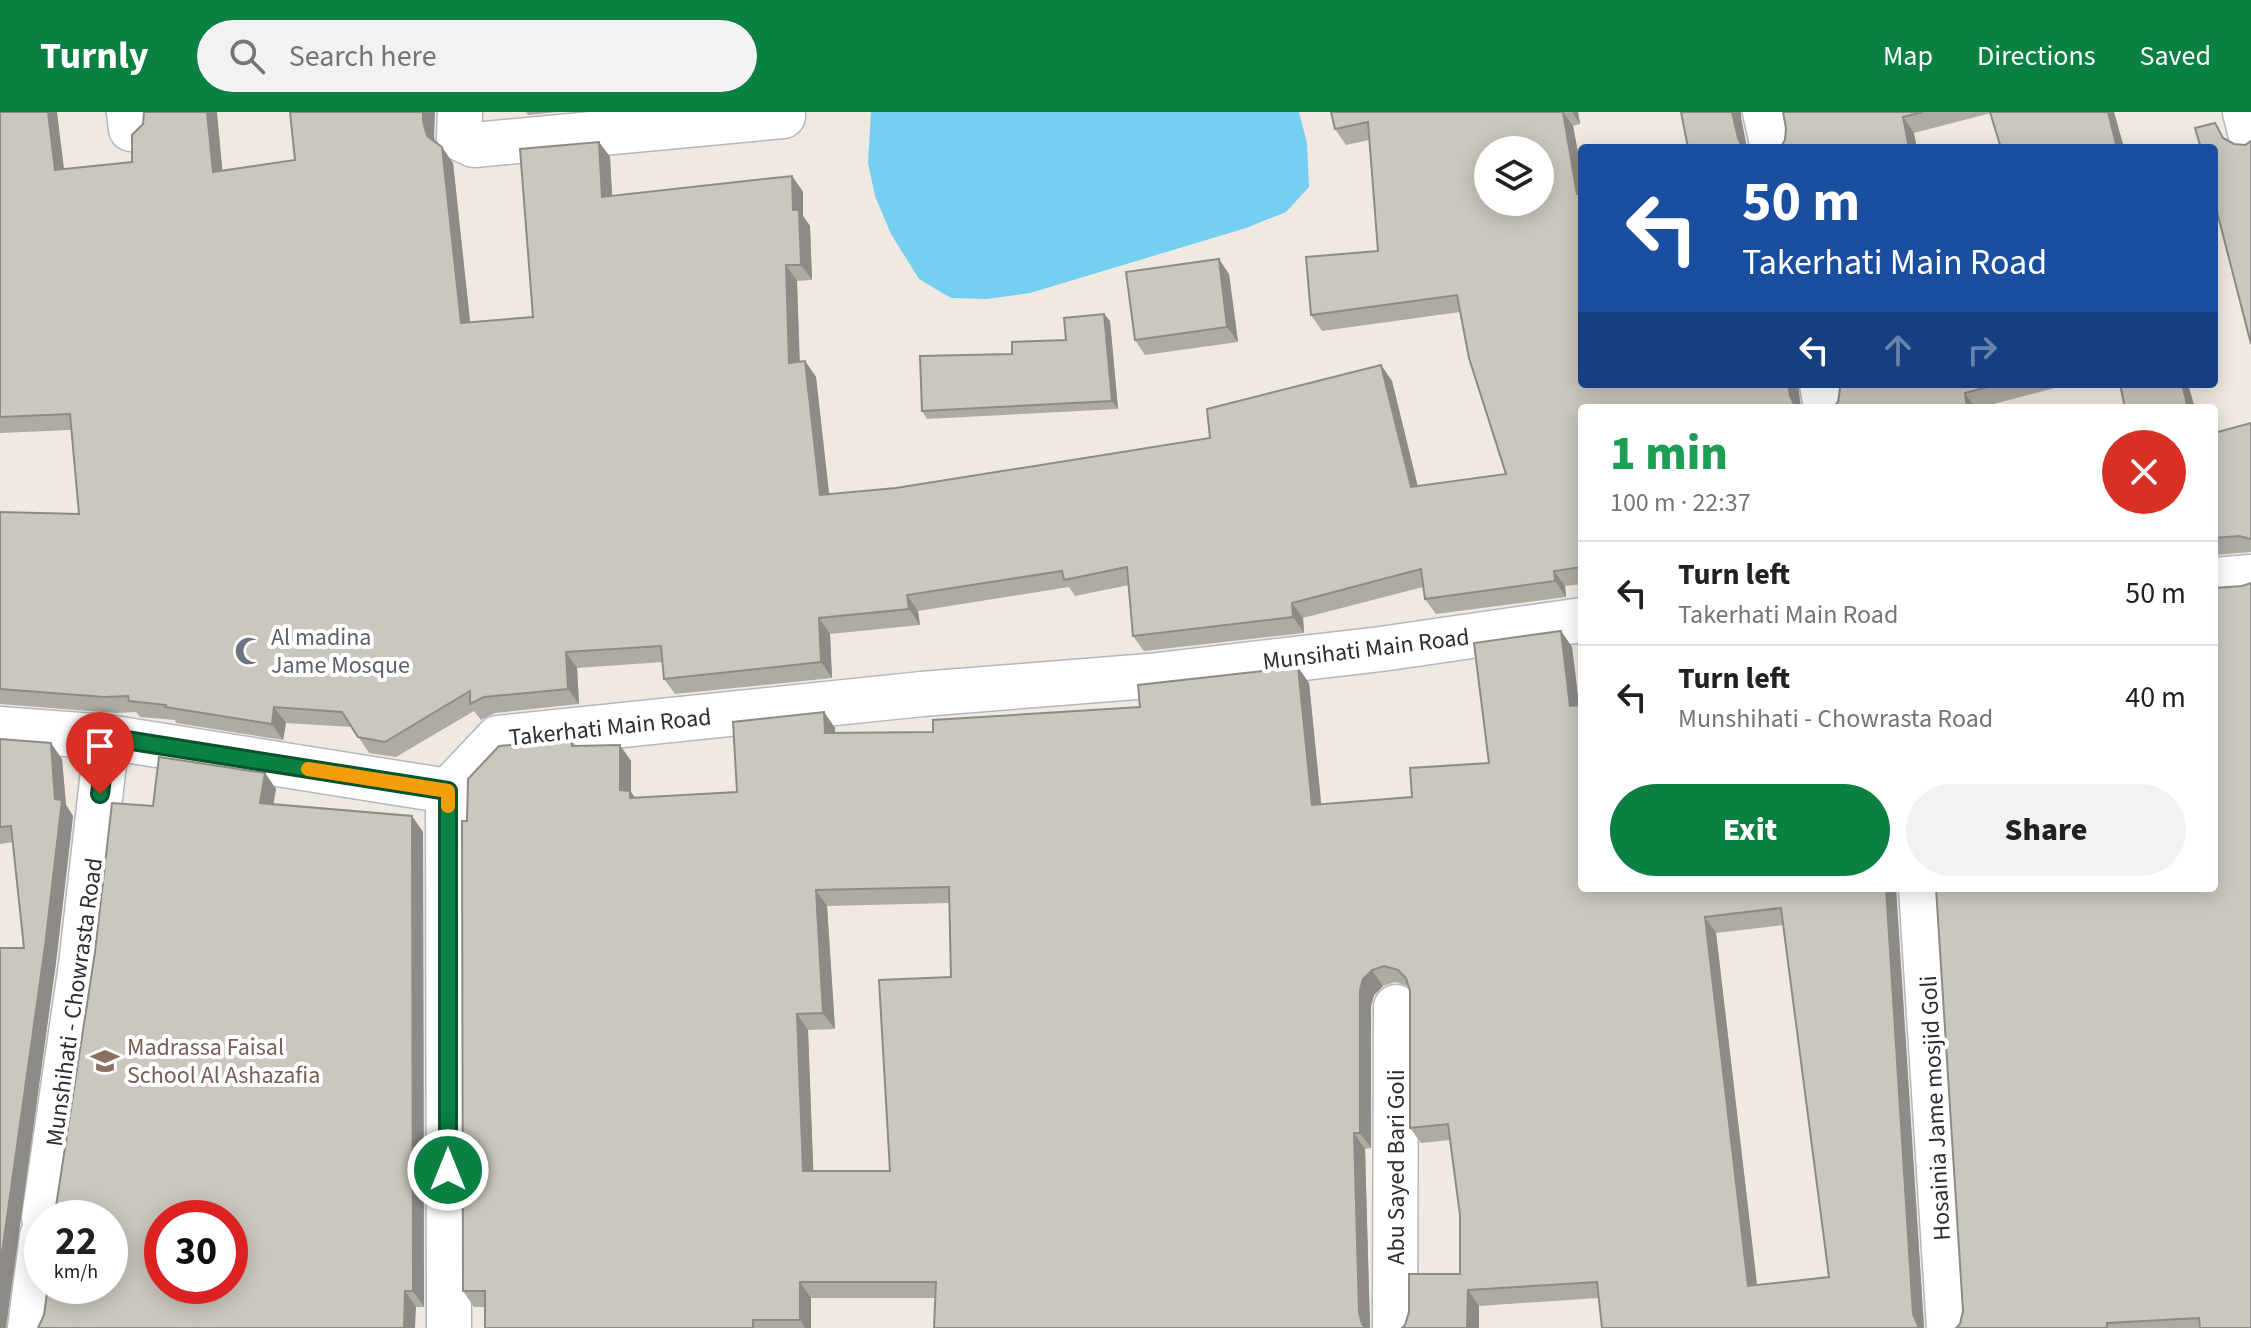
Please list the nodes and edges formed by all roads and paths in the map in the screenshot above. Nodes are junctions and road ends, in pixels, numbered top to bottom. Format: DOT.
graph roads {
  1 [pos="460,112"];
  2 [pos="1765,112"];
  3 [pos="2245,112"];
  4 [pos="783,116"];
  5 [pos="2251,136"];
  6 [pos="1772,144"];
  7 [pos="2251,577"];
  8 [pos="2218,580"];
  9 [pos="1578,621"];
  10 [pos="1149,676"];
  11 [pos="0,729"];
  12 [pos="107,737"];
  13 [pos="448,791"];
  14 [pos="1921,892"];
  15 [pos="1396,1007"];
  16 [pos="47,1200"];
  17 [pos="33,1304"];
  18 [pos="30,1328"];
  19 [pos="449,1328"];
  20 [pos="1395,1328"];
  21 [pos="1949,1328"];
  1 -- 4 [label="street"];
  2 -- 6 [label="street"];
  3 -- 5 [label="street"];
  7 -- 8 [label="street"];
  9 -- 10 [label="street, Munsihati Main Road"];
  10 -- 13 [label="street, Takerhati Main Road"];
  11 -- 12 [label="street"];
  12 -- 13 [label="street"];
  12 -- 16 [label="street, Munshihati - Chowrasta Road"];
  13 -- 19 [label="street"];
  14 -- 21 [label="street, Hosainia Jame mosjid Goli"];
  15 -- 20 [label="street, Abu Sayed Bari Goli"];
  17 -- 18 [label="street"];
}
